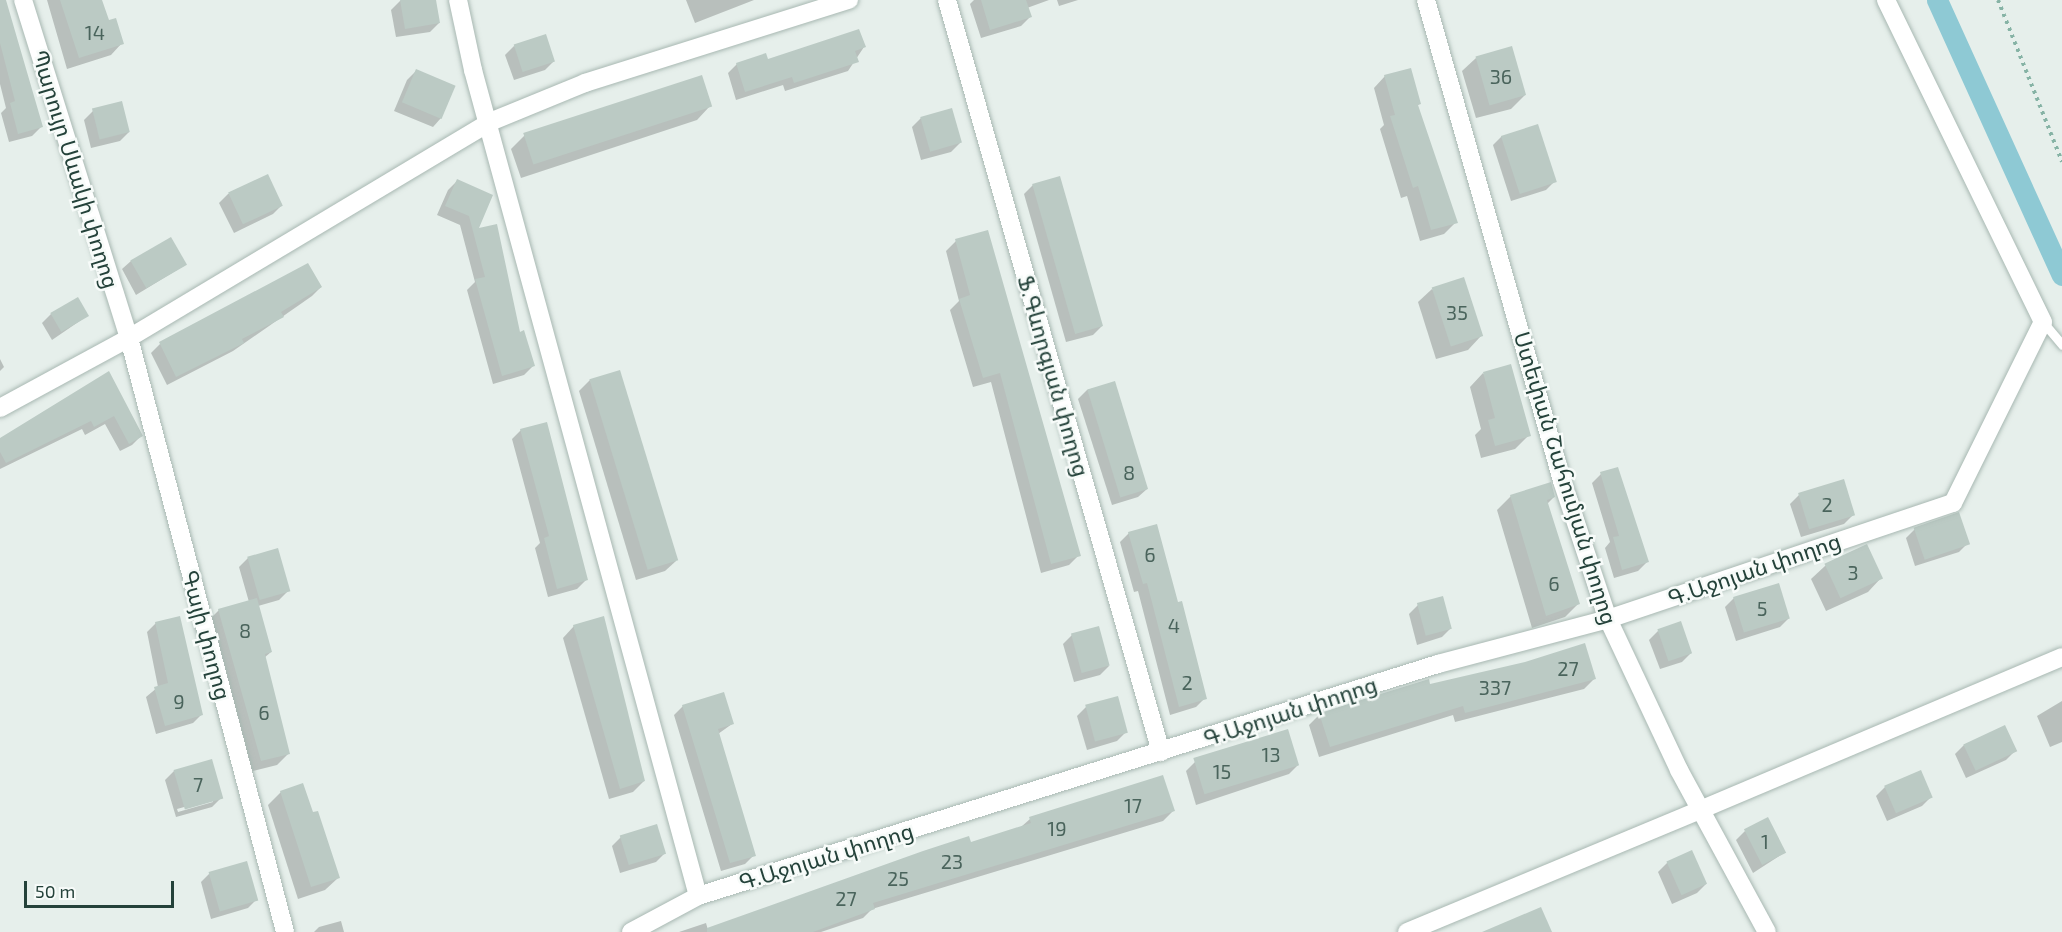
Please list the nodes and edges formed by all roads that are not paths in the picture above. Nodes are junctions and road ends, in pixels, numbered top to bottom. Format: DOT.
graph roads {
  1 [pos="23,0"];
  2 [pos="458,0"];
  3 [pos="849,0"];
  4 [pos="947,0"];
  5 [pos="1426,0"];
  6 [pos="1886,0"];
  7 [pos="490,122"];
  8 [pos="2043,322"];
  9 [pos="129,338"];
  10 [pos="2062,345"];
  11 [pos="0,408"];
  12 [pos="1608,619"];
  13 [pos="2062,657"];
  14 [pos="1161,752"];
  15 [pos="1700,810"];
  16 [pos="698,896"];
  17 [pos="1432,927"];
  18 [pos="285,932"];
  19 [pos="631,932"];
  20 [pos="1407,932"];
  21 [pos="1767,932"];
  1 -- 9 [label="street, Պարույր Սևակի փողոց"];
  2 -- 7 [label="street"];
  3 -- 7 [label="street"];
  4 -- 14 [label="street, Ֆ.Գևորգյան փողոց"];
  5 -- 12 [label="street, Ստեփան Շահումյան փողոց"];
  6 -- 8 [label="street"];
  7 -- 9 [label="street"];
  7 -- 16 [label="street"];
  8 -- 10 [label="lane"];
  8 -- 12 [label="street, Գ.Աջոյան փողոց"];
  9 -- 11 [label="street"];
  9 -- 18 [label="street, Գայի փողոց"];
  12 -- 14 [label="street, Գ.Աջոյան փողոց"];
  12 -- 15 [label="street, Ստեփան Շահումյան փողոց"];
  13 -- 15 [label="street"];
  14 -- 16 [label="street, Գ.Աջոյան փողոց"];
  15 -- 17 [label="street"];
  15 -- 21 [label="street, Ստեփան Շահումյան փողոց"];
  16 -- 19 [label="street, Գ.Աջոյան փողոց"];
  17 -- 20 [label="street"];
}
